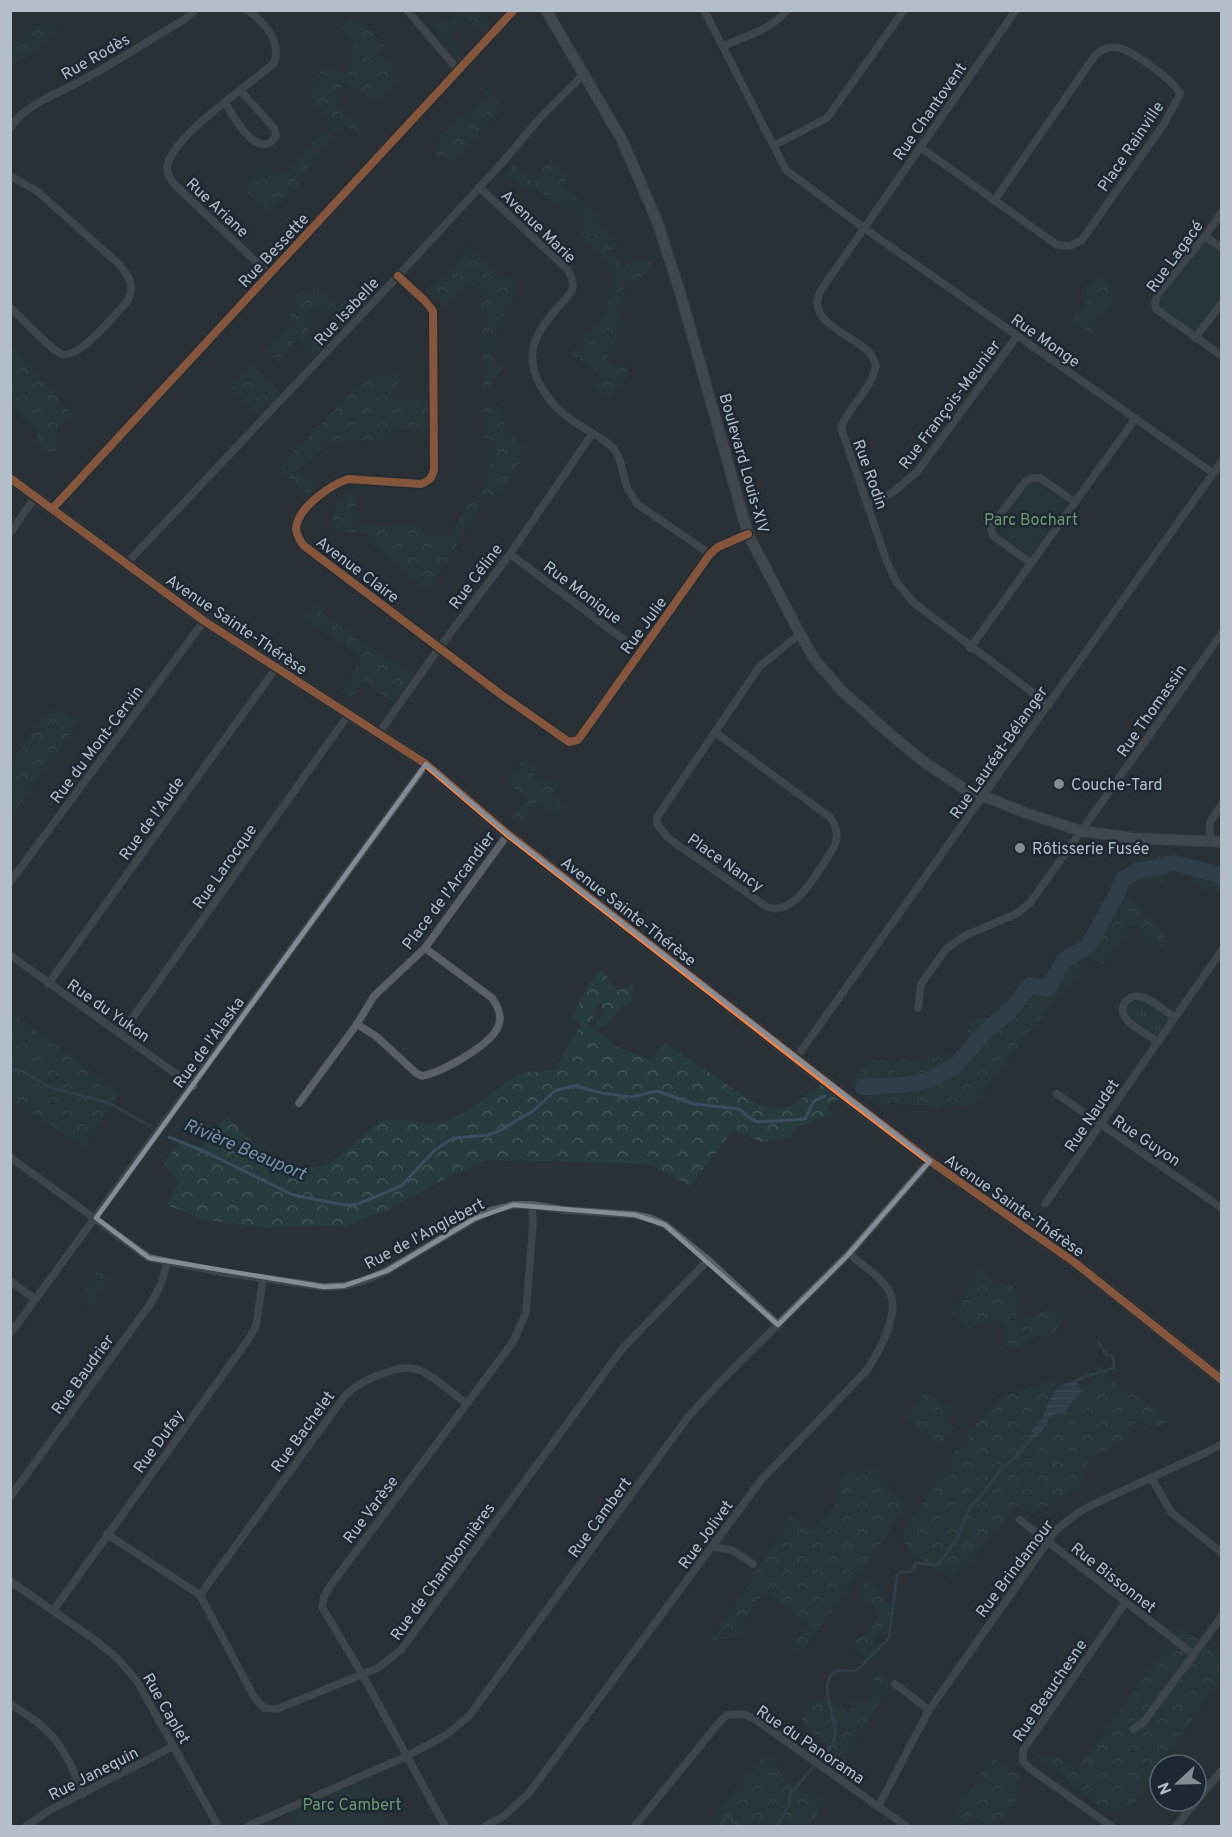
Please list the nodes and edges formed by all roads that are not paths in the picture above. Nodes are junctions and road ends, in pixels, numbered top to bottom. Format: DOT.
graph roads {
  1 [pos="195,10"];
  2 [pos="247,10"];
  3 [pos="407,10"];
  4 [pos="514,10"];
  5 [pos="546,10"];
  6 [pos="704,10"];
  7 [pos="788,10"];
  8 [pos="904,10"];
  9 [pos="1016,10"];
  10 [pos="723,46"];
  11 [pos="459,71"];
  12 [pos="582,75"];
  13 [pos="240,90"];
  14 [pos="225,102"];
  15 [pos="10,128"];
  16 [pos="775,145"];
  17 [pos="920,147"];
  18 [pos="10,176"];
  19 [pos="479,187"];
  20 [pos="994,201"];
  21 [pos="1221,212"];
  22 [pos="864,228"];
  23 [pos="1205,236"];
  24 [pos="1221,249"];
  25 [pos="269,274"];
  26 [pos="398,276"];
  27 [pos="1221,303"];
  28 [pos="10,307"];
  29 [pos="1017,336"];
  30 [pos="1196,338"];
  31 [pos="1221,356"];
  32 [pos="1135,419"];
  33 [pos="592,434"];
  34 [pos="1221,461"];
  35 [pos="1213,473"];
  36 [pos="10,478"];
  37 [pos="36,496"];
  38 [pos="1075,502"];
  39 [pos="867,504"];
  40 [pos="53,508"];
  41 [pos="10,533"];
  42 [pos="748,534"];
  43 [pos="510,554"];
  44 [pos="710,554"];
  45 [pos="1031,563"];
  46 [pos="126,564"];
  47 [pos="204,621"];
  48 [pos="1221,633"];
  49 [pos="800,634"];
  50 [pos="439,648"];
  51 [pos="970,648"];
  52 [pos="640,652"];
  53 [pos="276,668"];
  54 [pos="1048,705"];
  55 [pos="348,714"];
  56 [pos="379,733"];
  57 [pos="716,733"];
  58 [pos="569,742"];
  59 [pos="426,764"];
  60 [pos="984,796"];
  61 [pos="1221,804"];
  62 [pos="1081,831"];
  63 [pos="507,834"];
  64 [pos="1216,842"];
  65 [pos="10,882"];
  66 [pos="425,948"];
  67 [pos="1221,950"];
  68 [pos="10,955"];
  69 [pos="48,984"];
  70 [pos="918,1008"];
  71 [pos="1174,1017"];
  72 [pos="357,1024"];
  73 [pos="121,1034"];
  74 [pos="1157,1041"];
  75 [pos="796,1058"];
  76 [pos="193,1086"];
  77 [pos="1057,1094"];
  78 [pos="299,1103"];
  79 [pos="1101,1125"];
  80 [pos="10,1157"];
  81 [pos="930,1161"];
  82 [pos="1045,1204"];
  83 [pos="532,1205"];
  84 [pos="1221,1208"];
  85 [pos="96,1218"];
  86 [pos="849,1254"];
  87 [pos="708,1260"];
  88 [pos="167,1263"];
  89 [pos="263,1278"];
  90 [pos="10,1281"];
  91 [pos="35,1299"];
  92 [pos="778,1325"];
  93 [pos="10,1334"];
  94 [pos="1221,1380"];
  95 [pos="466,1403"];
  96 [pos="1221,1444"];
  97 [pos="1151,1477"];
  98 [pos="10,1497"];
  99 [pos="1020,1520"];
  100 [pos="107,1534"];
  101 [pos="1047,1541"];
  102 [pos="712,1546"];
  103 [pos="1221,1553"];
  104 [pos="753,1564"];
  105 [pos="10,1581"];
  106 [pos="200,1596"];
  107 [pos="1125,1603"];
  108 [pos="53,1611"];
  109 [pos="1221,1616"];
  110 [pos="1193,1654"];
  111 [pos="362,1674"];
  112 [pos="894,1684"];
  113 [pos="10,1704"];
  114 [pos="929,1710"];
  115 [pos="1132,1729"];
  116 [pos="174,1746"];
  117 [pos="407,1756"];
  118 [pos="1221,1770"];
  119 [pos="83,1794"];
  120 [pos="878,1807"];
  121 [pos="26,1827"];
  122 [pos="218,1827"];
  123 [pos="248,1827"];
  124 [pos="445,1827"];
  125 [pos="485,1827"];
  126 [pos="634,1827"];
  127 [pos="906,1827"];
  128 [pos="1111,1827"];
  129 [pos="1176,1827"];
  1 -- 15 [label="street, Rue Rodès"];
  2 -- 13 [label="street, Rue Ariane"];
  3 -- 11 [label="street"];
  4 -- 11 [label="street, Rue Bessette"];
  5 -- 12 [label="street, Boulevard Louis-XIV"];
  6 -- 10 [label="street, Rue Monge"];
  7 -- 10 [label="street"];
  8 -- 16 [label="street"];
  9 -- 17 [label="street, Rue Chantovent"];
  10 -- 16 [label="street, Rue Monge"];
  11 -- 25 [label="street, Rue Bessette"];
  12 -- 19 [label="street, Rue Isabelle"];
  12 -- 42 [label="street, Boulevard Louis-XIV"];
  13 -- 14 [label="street, Rue Ariane"];
  13 -- 14 [label="street"];
  14 -- 25 [label="street, Rue Ariane"];
  16 -- 22 [label="street, Rue Monge"];
  17 -- 20 [label="street, Place Rainville"];
  17 -- 22 [label="street, Rue Chantovent"];
  18 -- 28 [label="street"];
  19 -- 26 [label="street, Rue Isabelle"];
  19 -- 33 [label="street, Avenue Marie"];
  20 -- 20 [label="street, Place Rainville"];
  21 -- 23 [label="street, Rue Lagacé"];
  22 -- 29 [label="street, Rue Monge"];
  22 -- 39 [label="street, Rue Rodin"];
  23 -- 24 [label="street"];
  23 -- 30 [label="street, Rue Lagacé"];
  25 -- 40 [label="street, Rue Bessette"];
  26 -- 46 [label="street, Rue Isabelle"];
  26 -- 50 [label="street, Avenue Claire"];
  27 -- 30 [label="street"];
  29 -- 32 [label="street, Rue Monge"];
  29 -- 39 [label="street, Rue François-Meunier"];
  30 -- 31 [label="street, Rue Lagacé"];
  32 -- 35 [label="street, Rue Monge"];
  32 -- 38 [label="street"];
  33 -- 43 [label="street, Rue Céline"];
  33 -- 44 [label="street, Avenue Marie"];
  34 -- 35 [label="street, Rue Lauréat-Bélanger"];
  35 -- 54 [label="street, Rue Lauréat-Bélanger"];
  36 -- 37 [label="street, Avenue Sainte-Thérèse"];
  37 -- 40 [label="street, Avenue Sainte-Thérèse"];
  37 -- 41 [label="street"];
  38 -- 45 [label="street"];
  38 -- 45 [label="street"];
  39 -- 51 [label="street, Rue Rodin"];
  40 -- 46 [label="street, Avenue Sainte-Thérèse"];
  42 -- 44 [label="street, Rue Julie"];
  42 -- 49 [label="street, Boulevard Louis-XIV"];
  43 -- 50 [label="street, Rue Céline"];
  43 -- 52 [label="street, Rue Monique"];
  44 -- 52 [label="street, Rue Julie"];
  45 -- 51 [label="street"];
  46 -- 47 [label="street, Avenue Sainte-Thérèse"];
  47 -- 53 [label="street, Avenue Sainte-Thérèse"];
  47 -- 65 [label="street, Rue du Mont-Cervin"];
  48 -- 62 [label="street, Rue Thomassin"];
  49 -- 57 [label="street, Place Nancy"];
  49 -- 60 [label="street, Boulevard Louis-XIV"];
  50 -- 56 [label="street, Rue Céline"];
  50 -- 58 [label="street, Avenue Claire"];
  51 -- 54 [label="street, Rue Rodin"];
  52 -- 58 [label="street, Rue Julie"];
  53 -- 55 [label="street, Avenue Sainte-Thérèse"];
  53 -- 69 [label="street, Rue de l'Aude"];
  54 -- 60 [label="street, Rue Lauréat-Bélanger"];
  55 -- 56 [label="street, Avenue Sainte-Thérèse"];
  55 -- 73 [label="street, Rue Larocque"];
  56 -- 59 [label="street, Avenue Sainte-Thérèse"];
  57 -- 57 [label="street, Place Nancy"];
  59 -- 63 [label="street, Avenue Sainte-Thérèse"];
  59 -- 76 [label="street, Rue de l'Alaska"];
  60 -- 62 [label="street, Boulevard Louis-XIV"];
  60 -- 75 [label="street, Rue Lauréat-Bélanger"];
  61 -- 64 [label="street"];
  62 -- 64 [label="street, Boulevard Louis-XIV"];
  62 -- 70 [label="street, Rue Thomassin"];
  63 -- 66 [label="street, Place de l'Arcandier"];
  63 -- 75 [label="street, Avenue Sainte-Thérèse"];
  66 -- 72 [label="street, Place de l'Arcandier"];
  66 -- 72 [label="street"];
  67 -- 71 [label="street, Rue Naudet"];
  68 -- 69 [label="street, Rue du Yukon"];
  69 -- 73 [label="street, Rue du Yukon"];
  71 -- 74 [label="street, Rue Naudet"];
  71 -- 74 [label="street"];
  72 -- 78 [label="street, Place de l'Arcandier"];
  73 -- 76 [label="street, Rue du Yukon"];
  74 -- 79 [label="street, Rue Naudet"];
  75 -- 81 [label="street, Avenue Sainte-Thérèse"];
  76 -- 85 [label="street, Rue de l'Alaska"];
  77 -- 79 [label="street, Rue Guyon"];
  79 -- 82 [label="street, Rue Naudet"];
  79 -- 84 [label="street, Rue Guyon"];
  80 -- 85 [label="street, Rue de l'Anglebert"];
  81 -- 86 [label="street, Rue Cambert"];
  81 -- 94 [label="street, Avenue Sainte-Thérèse"];
  83 -- 87 [label="street, Rue de l'Anglebert"];
  83 -- 89 [label="street, Rue de l'Anglebert"];
  83 -- 95 [label="street, Rue Varèse"];
  85 -- 88 [label="street, Rue de l'Anglebert"];
  85 -- 91 [label="street, Rue de l'Alaska"];
  86 -- 92 [label="street, Rue Cambert"];
  86 -- 102 [label="street, Rue Jolivet"];
  87 -- 92 [label="street, Rue de l'Anglebert"];
  87 -- 111 [label="street, Rue de Chambonnières"];
  88 -- 89 [label="street, Rue de l'Anglebert"];
  88 -- 98 [label="street, Rue Baudrier"];
  89 -- 100 [label="street, Rue Dufay"];
  90 -- 91 [label="street"];
  91 -- 93 [label="street, Rue de l'Alaska"];
  92 -- 117 [label="street, Rue Cambert"];
  95 -- 106 [label="street, Rue Bachelet"];
  95 -- 111 [label="street, Rue Varèse"];
  96 -- 97 [label="street, Rue Brindamour"];
  97 -- 101 [label="street, Rue Brindamour"];
  97 -- 103 [label="street"];
  99 -- 101 [label="street, Rue Bissonnet"];
  100 -- 106 [label="street, Rue de Chambonnières"];
  100 -- 108 [label="street, Rue Dufay"];
  101 -- 107 [label="street, Rue Bissonnet"];
  101 -- 114 [label="street, Rue Brindamour"];
  102 -- 104 [label="street"];
  102 -- 125 [label="street, Rue Jolivet"];
  105 -- 108 [label="street, Rue Caplet"];
  106 -- 111 [label="street, Rue de Chambonnières"];
  107 -- 110 [label="street, Rue Bissonnet"];
  107 -- 128 [label="street, Rue Beauchesne"];
  108 -- 116 [label="street, Rue Caplet"];
  109 -- 110 [label="street"];
  110 -- 115 [label="street"];
  111 -- 117 [label="street, Rue Varèse"];
  112 -- 114 [label="street"];
  113 -- 119 [label="street"];
  114 -- 120 [label="street, Rue Brindamour"];
  116 -- 119 [label="street, Rue Janequin"];
  116 -- 122 [label="street, Rue Caplet"];
  117 -- 123 [label="street, Rue Cambert"];
  117 -- 124 [label="street, Rue Varèse"];
  118 -- 129 [label="street"];
  119 -- 121 [label="street, Rue Janequin"];
  120 -- 126 [label="street, Rue du Panorama"];
  120 -- 127 [label="street, Rue du Panorama"];
}
